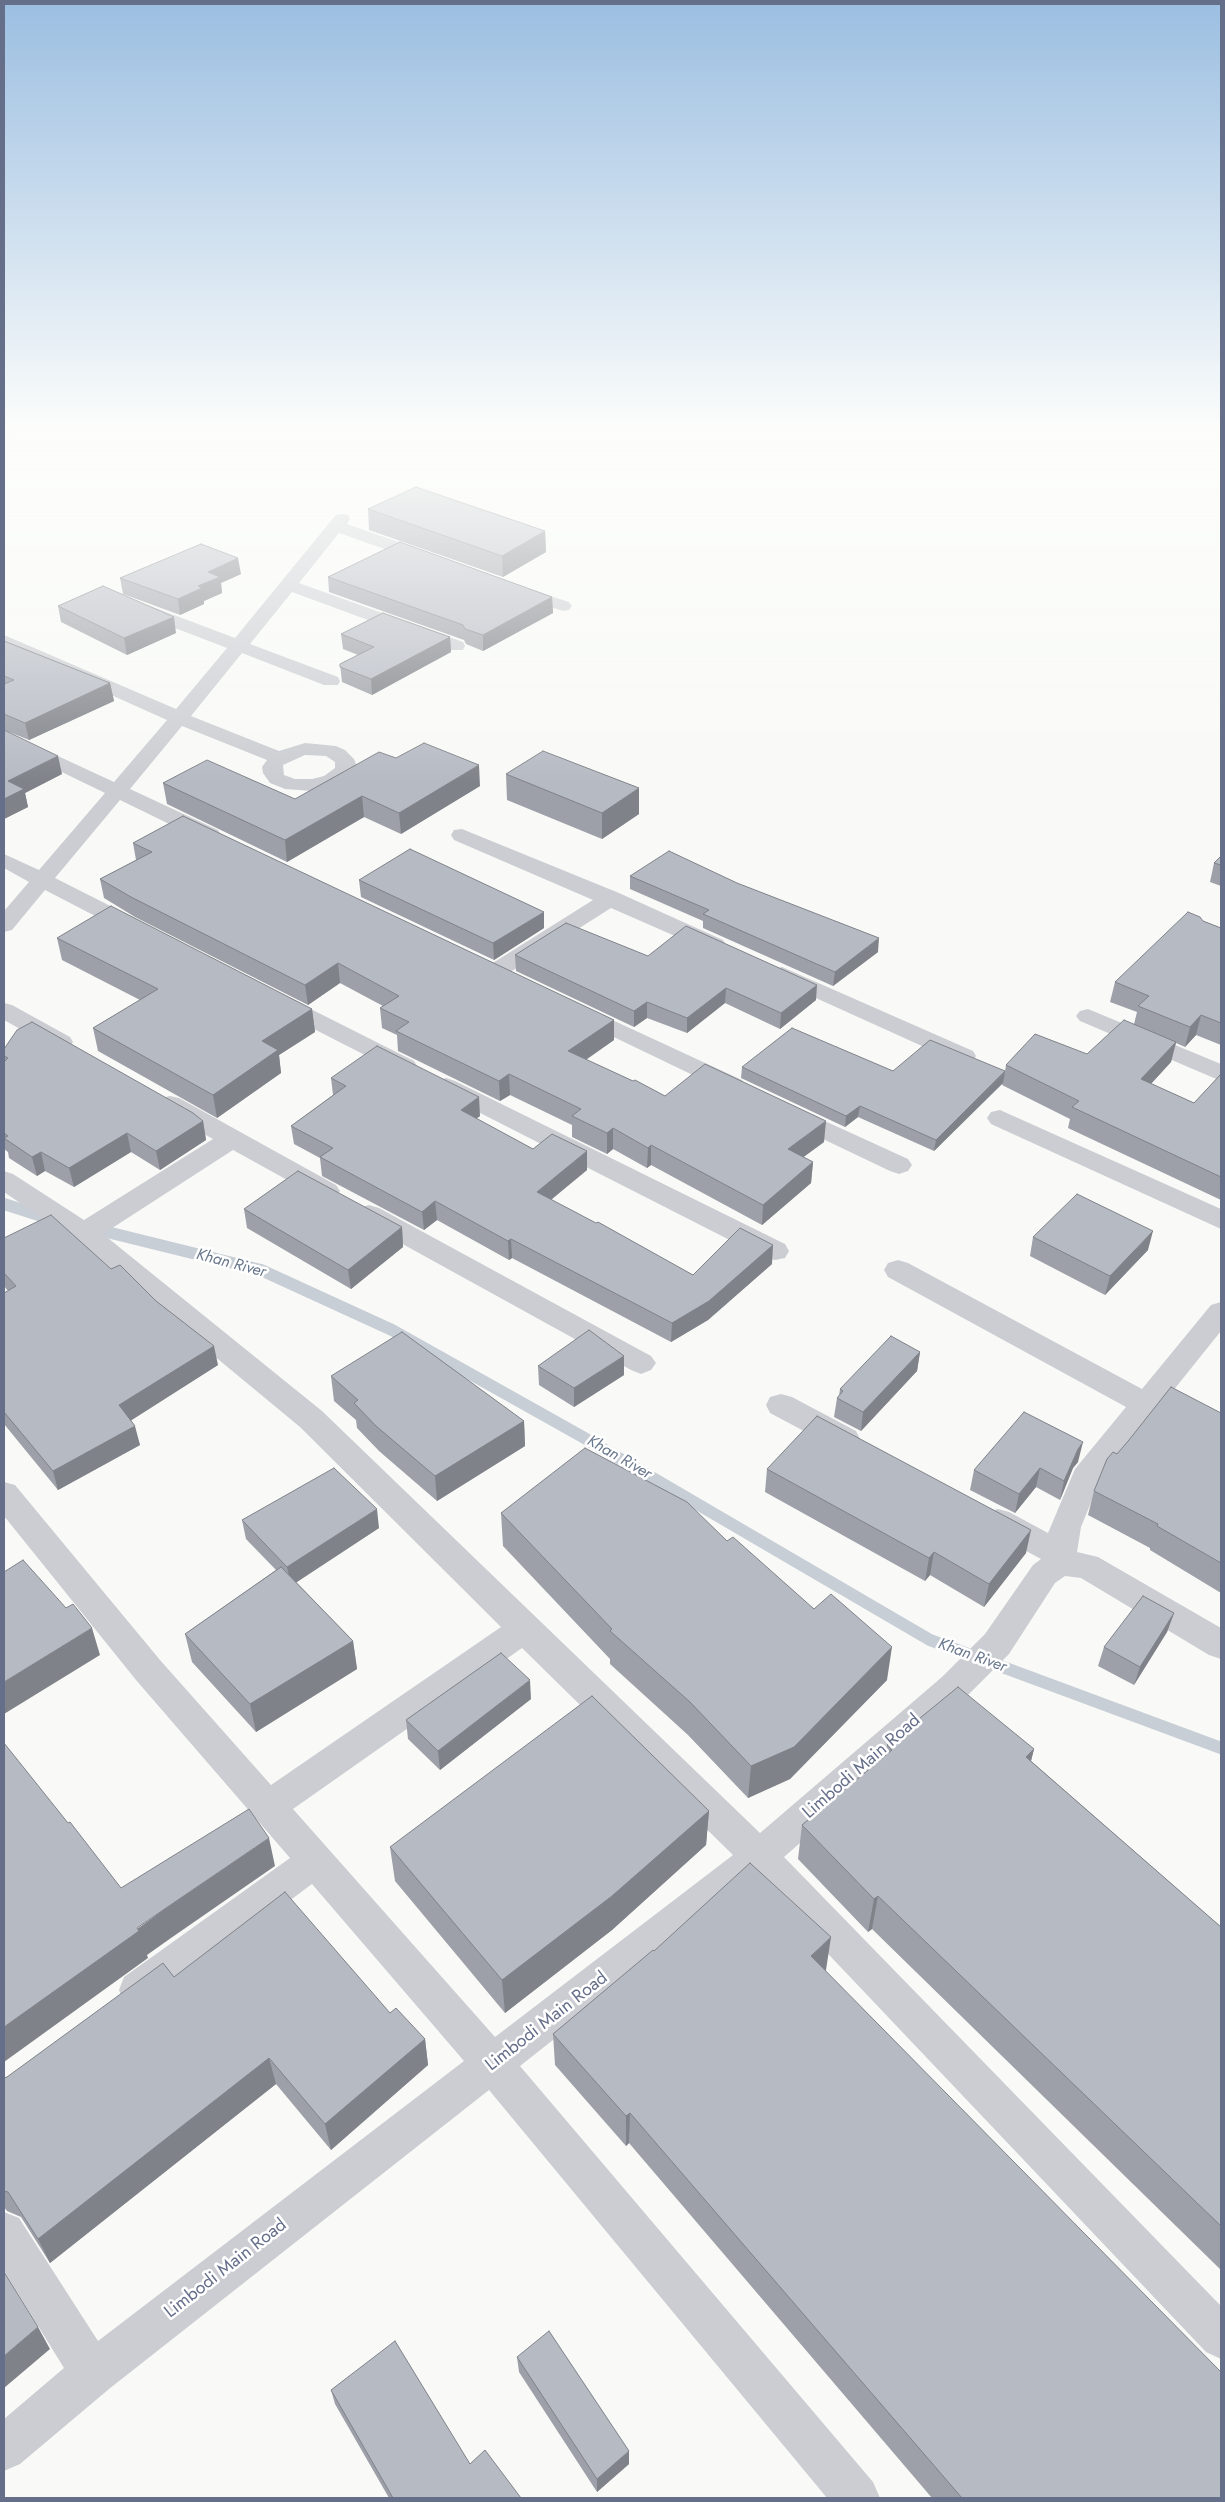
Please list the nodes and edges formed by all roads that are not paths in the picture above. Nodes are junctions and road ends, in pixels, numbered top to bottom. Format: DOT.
graph roads {
  1 [pos="317,550"];
  2 [pos="408,550"];
  3 [pos="445,564"];
  4 [pos="500,584"];
  5 [pos="288,585"];
  6 [pos="124,602"];
  7 [pos="563,606"];
  8 [pos="4,640"];
  9 [pos="239,646"];
  10 [pos="456,646"];
  11 [pos="331,681"];
  12 [pos="179,718"];
  13 [pos="4,737"];
  14 [pos="280,758"];
  15 [pos="115,792"];
  16 [pos="462,835"];
  17 [pos="230,845"];
  18 [pos="4,860"];
  19 [pos="43,880"];
  20 [pos="611,898"];
  21 [pos="4,925"];
  22 [pos="156,938"];
  23 [pos="736,954"];
  24 [pos="763,966"];
  25 [pos="523,984"];
  26 [pos="260,992"];
  27 [pos="558,1001"];
  28 [pos="4,1010"];
  29 [pos="1088,1016"];
  30 [pos="80,1053"];
  31 [pos="978,1062"];
  32 [pos="1221,1073"];
  33 [pos="147,1091"];
  34 [pos="1000,1118"];
  35 [pos="231,1139"];
  36 [pos="899,1165"];
  37 [pos="4,1180"];
  38 [pos="1221,1220"];
  39 [pos="84,1233"];
  40 [pos="775,1251"];
  41 [pos="898,1270"];
  42 [pos="1221,1312"];
  43 [pos="641,1364"];
  44 [pos="1167,1395"];
  45 [pos="781,1405"];
  46 [pos="868,1452"];
  47 [pos="4,1494"];
  48 [pos="973,1508"];
  49 [pos="1060,1559"];
  50 [pos="524,1630"];
  51 [pos="1221,1645"];
  52 [pos="267,1808"];
  53 [pos="759,1856"];
  54 [pos="315,1861"];
  55 [pos="108,2012"];
  56 [pos="493,2064"];
  57 [pos="4,2233"];
  58 [pos="1221,2337"];
  59 [pos="93,2373"];
  60 [pos="4,2448"];
  61 [pos="857,2498"];
  1 -- 5 [label="street"];
  2 -- 3 [label="street"];
  4 -- 7 [label="street"];
  5 -- 9 [label="street"];
  5 -- 10 [label="street"];
  6 -- 9 [label="street"];
  8 -- 12 [label="street"];
  9 -- 11 [label="street"];
  9 -- 12 [label="street"];
  12 -- 14 [label="street"];
  12 -- 15 [label="street"];
  13 -- 15 [label="street"];
  15 -- 17 [label="street"];
  15 -- 19 [label="street"];
  16 -- 20 [label="street"];
  18 -- 19 [label="street"];
  19 -- 21 [label="street"];
  19 -- 22 [label="street"];
  20 -- 23 [label="street"];
  20 -- 25 [label="street"];
  24 -- 31 [label="street"];
  26 -- 40 [label="street"];
  27 -- 36 [label="street"];
  28 -- 30 [label="street"];
  29 -- 32 [label="street"];
  33 -- 35 [label="street"];
  34 -- 38 [label="street"];
  35 -- 39 [label="street"];
  35 -- 43 [label="street"];
  37 -- 39 [label="street"];
  39 -- 50 [label="street"];
  41 -- 44 [label="street"];
  42 -- 44 [label="street"];
  44 -- 49 [label="street"];
  45 -- 46 [label="street"];
  47 -- 52 [label="street"];
  48 -- 49 [label="street"];
  49 -- 51 [label="street"];
  49 -- 53 [label="street, Limbodi Main Road"];
  50 -- 52 [label="street"];
  50 -- 53 [label="street"];
  52 -- 54 [label="street"];
  53 -- 56 [label="street, Limbodi Main Road"];
  53 -- 58 [label="street"];
  54 -- 55 [label="street"];
  54 -- 56 [label="street"];
  56 -- 59 [label="street, Limbodi Main Road"];
  56 -- 61 [label="street"];
  57 -- 59 [label="street"];
  59 -- 60 [label="street, Limbodi Main Road"];
}
